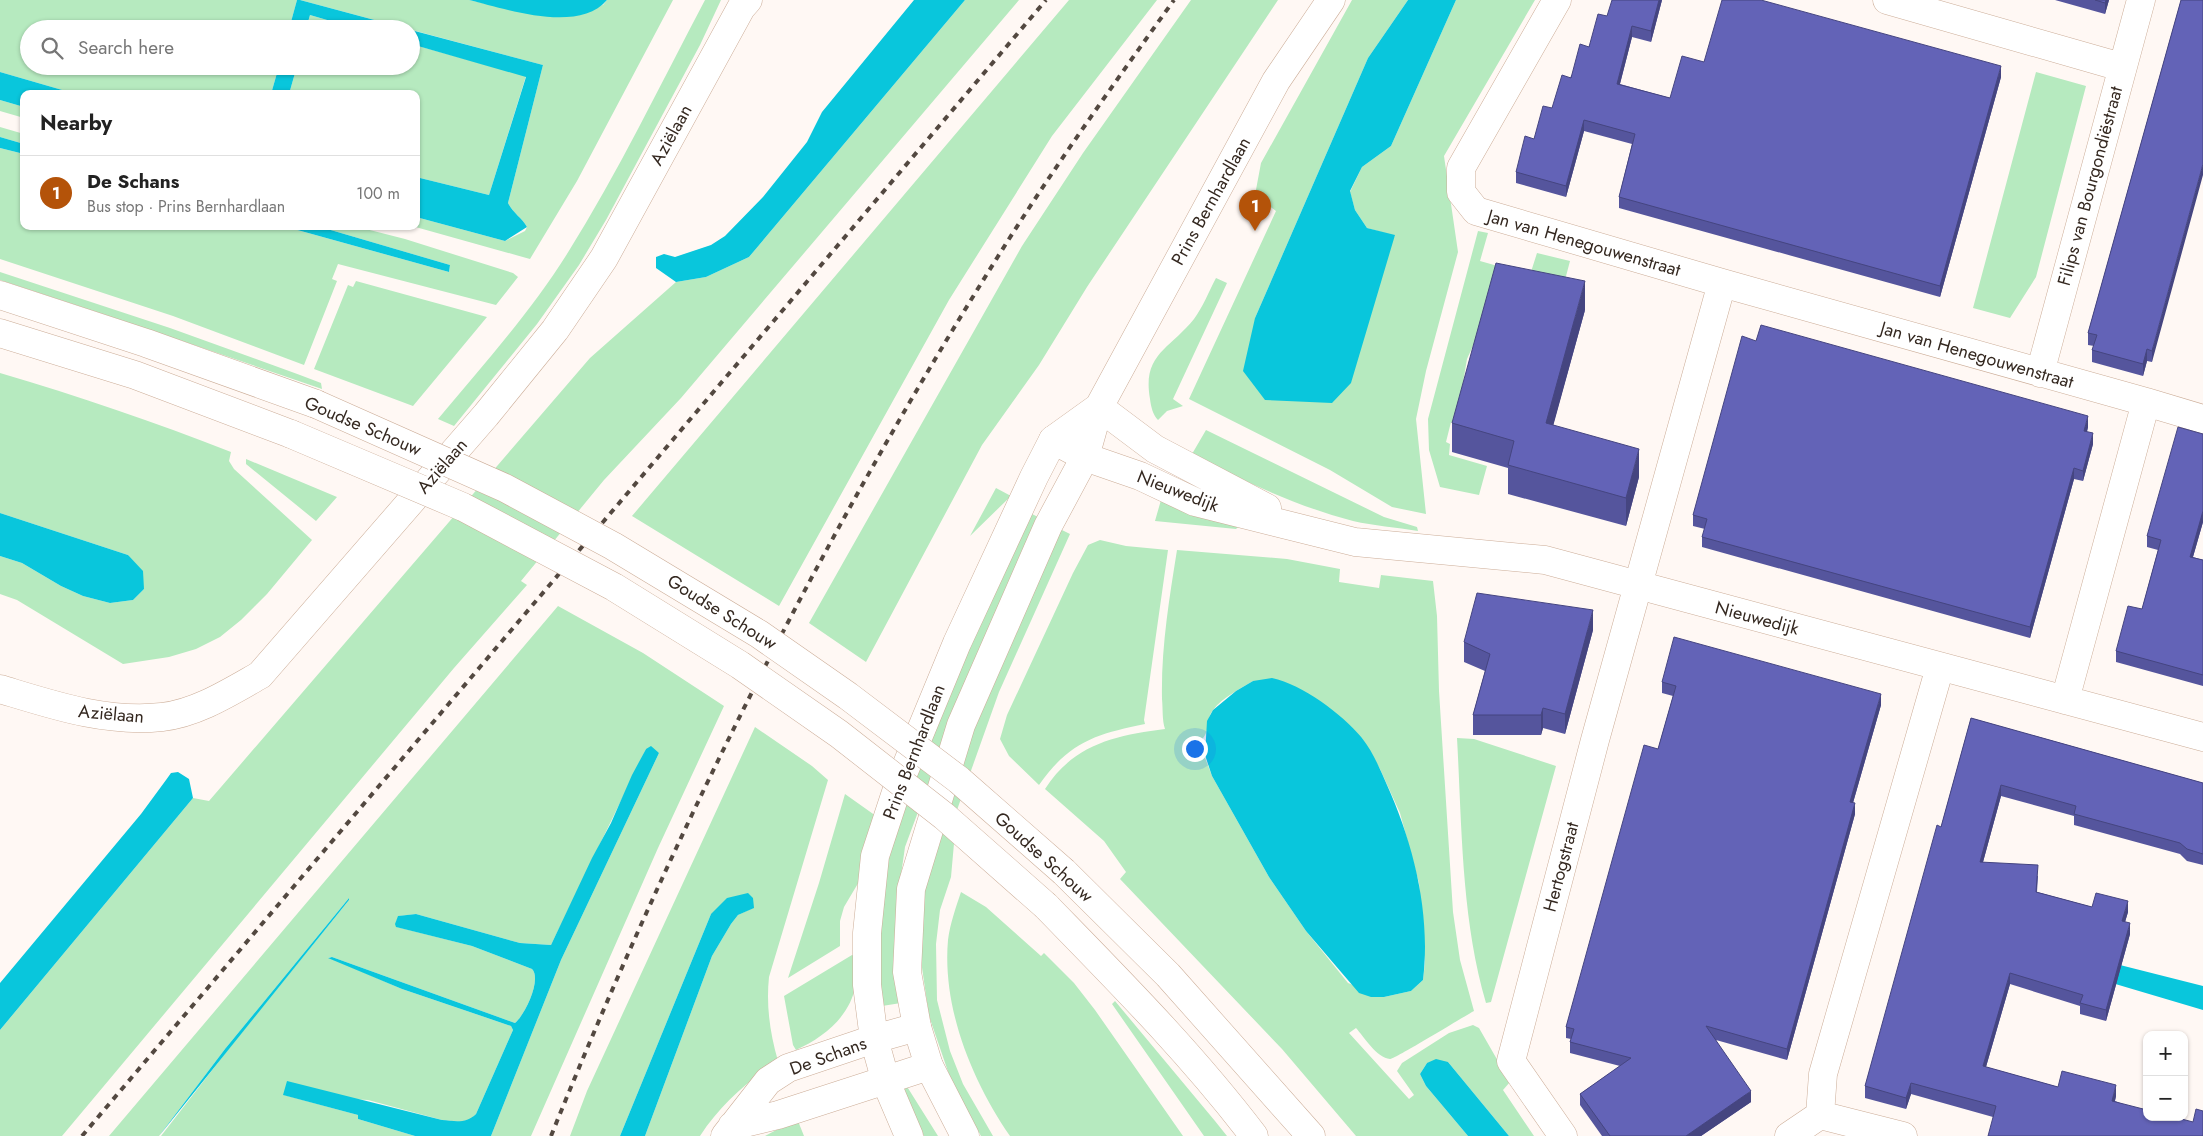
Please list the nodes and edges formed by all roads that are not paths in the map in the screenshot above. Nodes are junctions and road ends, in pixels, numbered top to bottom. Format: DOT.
graph roads {
  1 [pos="1331,0"];
  2 [pos="1557,0"];
  3 [pos="1887,0"];
  4 [pos="2141,0"];
  5 [pos="744,3"];
  6 [pos="2121,67"];
  7 [pos="1722,283"];
  8 [pos="0,295"];
  9 [pos="0,333"];
  10 [pos="2040,373"];
  11 [pos="2146,402"];
  12 [pos="1099,407"];
  13 [pos="2203,419"];
  14 [pos="1053,440"];
  15 [pos="1086,457"];
  16 [pos="1306,528"];
  17 [pos="1638,586"];
  18 [pos="1940,667"];
  19 [pos="0,689"];
  20 [pos="2066,700"];
  21 [pos="2203,737"];
  22 [pos="917,1027"];
  23 [pos="874,1039"];
  24 [pos="929,1066"];
  25 [pos="886,1082"];
  26 [pos="1820,1115"];
  27 [pos="728,1131"];
  28 [pos="909,1136"];
  29 [pos="965,1136"];
  30 [pos="1254,1136"];
  31 [pos="1311,1136"];
  32 [pos="1563,1136"];
  33 [pos="1789,1136"];
  34 [pos="1903,1136"];
  1 -- 12 [label="street, Prins Bernhardlaan"];
  2 -- 7 [label="street, Jan van Henegouwenstraat"];
  3 -- 6 [label="street"];
  4 -- 6 [label="street, Filips van Bourgondiëstraat"];
  5 -- 19 [label="street, Aziëlaan"];
  6 -- 10 [label="street, Filips van Bourgondiëstraat"];
  7 -- 10 [label="street, Jan van Henegouwenstraat"];
  7 -- 17 [label="street"];
  8 -- 31 [label="street, Goudse Schouw, bridge"];
  9 -- 30 [label="street, Goudse Schouw, bridge"];
  10 -- 11 [label="street, Jan van Henegouwenstraat"];
  11 -- 13 [label="street"];
  11 -- 20 [label="street"];
  12 -- 14 [label="street, Prins Bernhardlaan"];
  12 -- 15 [label="street, Prins Bernhardlaan"];
  12 -- 16 [label="street, Nieuwedijk"];
  14 -- 15 [label="street, Nieuwedijk"];
  14 -- 23 [label="street, Prins Bernhardlaan"];
  15 -- 16 [label="street, Nieuwedijk"];
  15 -- 22 [label="street, Prins Bernhardlaan"];
  16 -- 17 [label="street, Nieuwedijk"];
  17 -- 18 [label="street, Nieuwedijk"];
  17 -- 32 [label="street, Hertogstraat"];
  18 -- 20 [label="street, Nieuwedijk"];
  18 -- 26 [label="street"];
  20 -- 21 [label="street, Nieuwedijk"];
  22 -- 23 [label="street, De Schans"];
  22 -- 24 [label="street, Prins Bernhardlaan"];
  23 -- 25 [label="street, Prins Bernhardlaan"];
  23 -- 27 [label="street, De Schans"];
  24 -- 25 [label="street, De Schans"];
  24 -- 29 [label="street, Prins Bernhardlaan"];
  25 -- 27 [label="street, De Schans"];
  25 -- 28 [label="street, Prins Bernhardlaan"];
  26 -- 33 [label="street"];
  26 -- 34 [label="street"];
}
